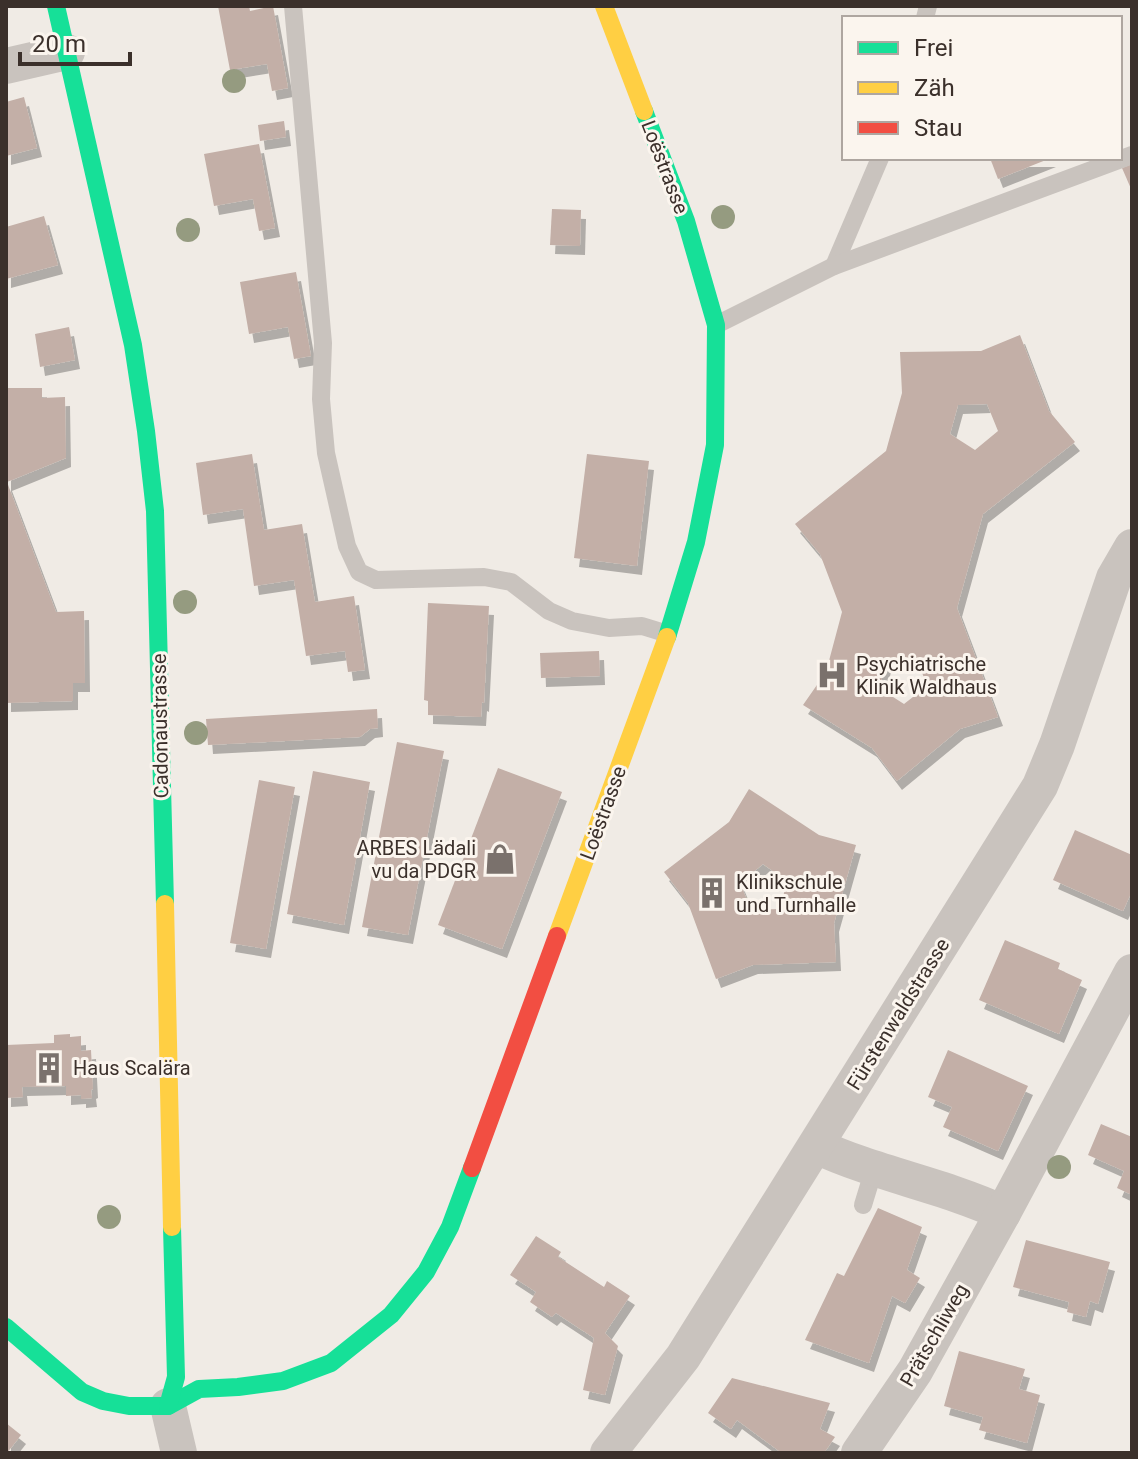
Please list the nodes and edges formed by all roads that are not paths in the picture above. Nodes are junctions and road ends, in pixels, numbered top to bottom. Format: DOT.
graph roads {
  1 [pos="56,6"];
  2 [pos="293,6"];
  3 [pos="604,6"];
  4 [pos="67,52"];
  5 [pos="6,66"];
  6 [pos="879,160"];
  7 [pos="1119,160"];
  8 [pos="834,266"];
  9 [pos="716,325"];
  10 [pos="1132,547"];
  11 [pos="668,635"];
  12 [pos="1132,972"];
  13 [pos="816,1146"];
  14 [pos="874,1169"];
  15 [pos="863,1205"];
  16 [pos="1003,1213"];
  17 [pos="6,1327"];
  18 [pos="168,1406"];
  19 [pos="179,1453"];
  20 [pos="608,1453"];
  21 [pos="859,1453"];
  1 -- 4 [label="street, Cadonaustrasse"];
  2 -- 11 [label="lane"];
  3 -- 9 [label="street, Loëstrasse"];
  4 -- 5 [label="street"];
  4 -- 18 [label="street, Cadonaustrasse"];
  6 -- 8 [label="lane"];
  7 -- 8 [label="lane"];
  8 -- 9 [label="lane"];
  9 -- 11 [label="street, Loëstrasse"];
  10 -- 13 [label="street, Fürstenwaldstrasse"];
  11 -- 18 [label="street, Loëstrasse"];
  12 -- 16 [label="street, Prätschliweg"];
  13 -- 14 [label="street"];
  13 -- 20 [label="street, Fürstenwaldstrasse"];
  14 -- 15 [label="lane"];
  14 -- 16 [label="street"];
  16 -- 21 [label="street, Prätschliweg"];
  17 -- 18 [label="street"];
  18 -- 19 [label="street"];
}
